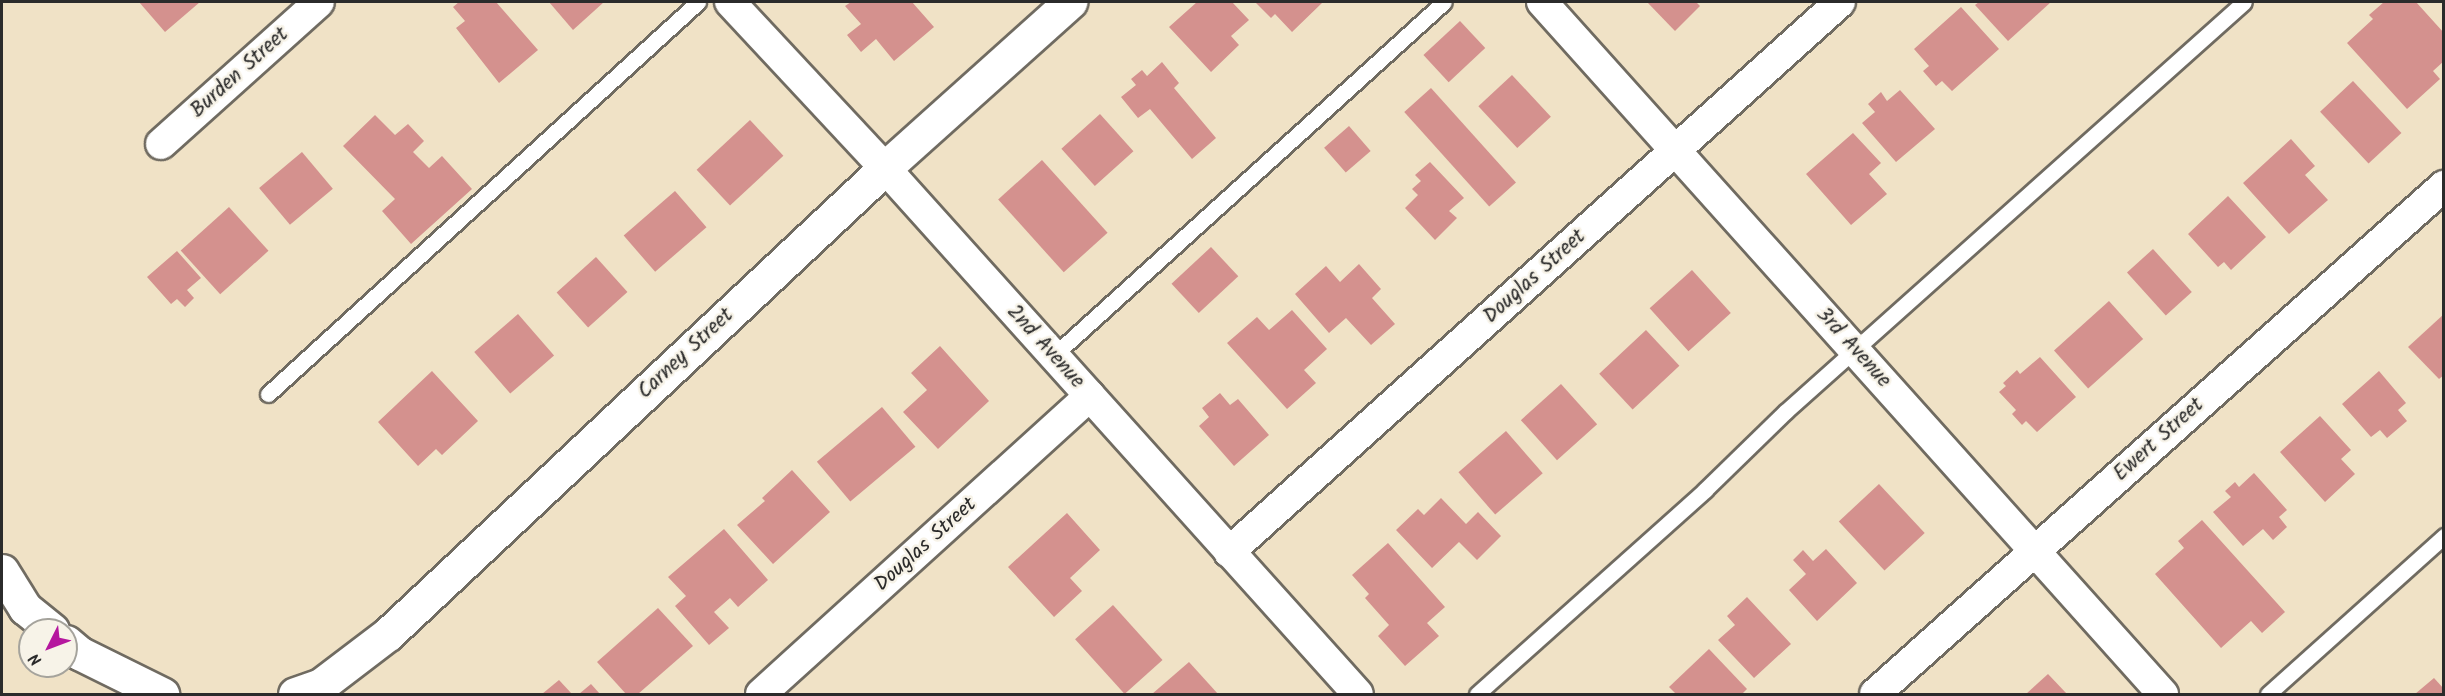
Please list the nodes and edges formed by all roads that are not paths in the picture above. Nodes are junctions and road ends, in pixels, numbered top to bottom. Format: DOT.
graph roads {
  1 [pos="319,2"];
  2 [pos="698,2"];
  3 [pos="730,2"];
  4 [pos="1070,2"];
  5 [pos="1444,2"];
  6 [pos="1542,2"];
  7 [pos="1840,2"];
  8 [pos="2244,2"];
  9 [pos="162,144"];
  10 [pos="1676,150"];
  11 [pos="885,168"];
  12 [pos="2444,186"];
  13 [pos="1854,350"];
  14 [pos="1053,356"];
  15 [pos="268,393"];
  16 [pos="1090,396"];
  17 [pos="2444,537"];
  18 [pos="1229,552"];
  19 [pos="2035,552"];
  20 [pos="2,571"];
  21 [pos="37,618"];
  22 [pos="78,652"];
  23 [pos="162,694"];
  24 [pos="295,694"];
  25 [pos="761,694"];
  26 [pos="1358,694"];
  27 [pos="1477,694"];
  28 [pos="1875,694"];
  29 [pos="2163,694"];
  30 [pos="2268,694"];
  1 -- 9 [label="street, Burden Street"];
  2 -- 15 [label="lane"];
  3 -- 11 [label="street, 2nd Avenue"];
  4 -- 11 [label="street, Carney Street"];
  5 -- 14 [label="lane"];
  6 -- 10 [label="street, 3rd Avenue"];
  7 -- 10 [label="street, Douglas Street"];
  8 -- 13 [label="lane"];
  10 -- 13 [label="street, 3rd Avenue"];
  10 -- 18 [label="street, Douglas Street"];
  11 -- 14 [label="street, 2nd Avenue"];
  11 -- 24 [label="street, Carney Street"];
  12 -- 19 [label="street, Ewert Street"];
  13 -- 19 [label="street, 3rd Avenue"];
  13 -- 27 [label="lane"];
  14 -- 16 [label="street, 2nd Avenue"];
  16 -- 18 [label="street, 2nd Avenue"];
  16 -- 25 [label="street, Douglas Street"];
  17 -- 30 [label="lane"];
  18 -- 26 [label="street, 2nd Avenue"];
  19 -- 28 [label="street, Ewert Street"];
  19 -- 29 [label="street, 3rd Avenue"];
  20 -- 21 [label="street"];
  22 -- 23 [label="street"];
}
